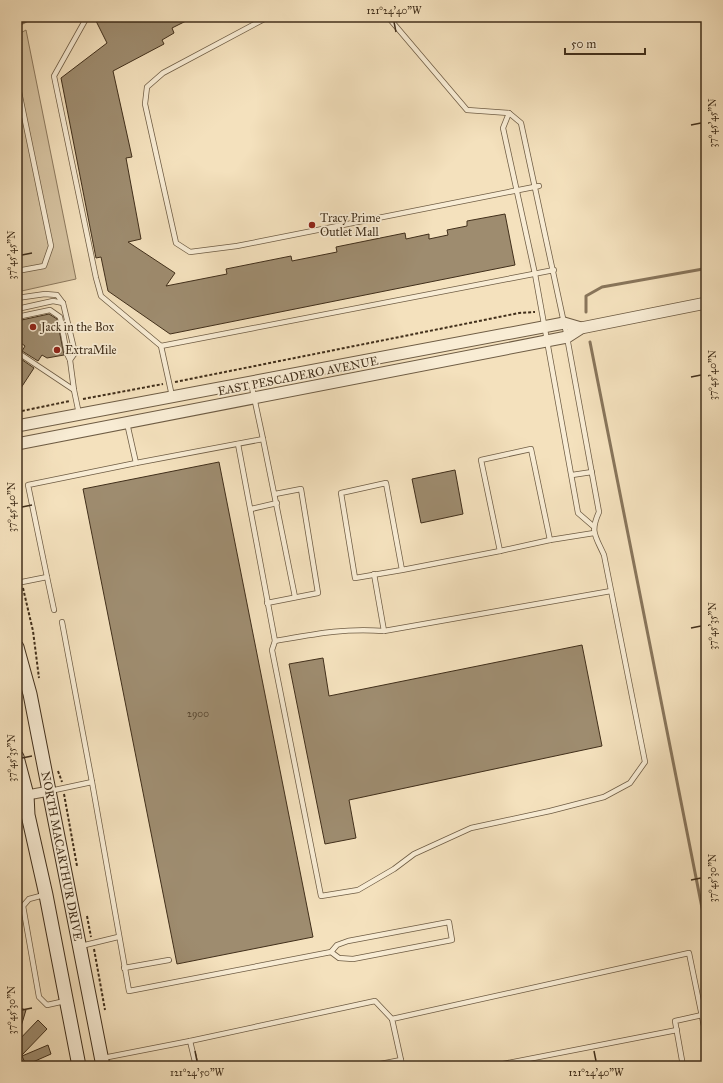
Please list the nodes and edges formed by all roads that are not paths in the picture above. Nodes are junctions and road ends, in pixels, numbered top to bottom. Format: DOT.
graph roads {
  1 [pos="87,17"];
  2 [pos="268,17"];
  3 [pos="388,17"];
  4 [pos="17,82"];
  5 [pos="19,102"];
  6 [pos="509,113"];
  7 [pos="537,186"];
  8 [pos="516,190"];
  9 [pos="554,270"];
  10 [pos="17,272"];
  11 [pos="535,274"];
  12 [pos="17,298"];
  13 [pos="63,303"];
  14 [pos="706,303"];
  15 [pos="17,309"];
  16 [pos="17,317"];
  17 [pos="564,323"];
  18 [pos="543,327"];
  19 [pos="581,328"];
  20 [pos="567,336"];
  21 [pos="546,341"];
  22 [pos="160,346"];
  23 [pos="17,352"];
  24 [pos="70,360"];
  25 [pos="251,383"];
  26 [pos="74,390"];
  27 [pos="172,397"];
  28 [pos="254,398"];
  29 [pos="79,414"];
  30 [pos="127,422"];
  31 [pos="17,426"];
  32 [pos="264,439"];
  33 [pos="17,444"];
  34 [pos="238,444"];
  35 [pos="136,463"];
  36 [pos="592,472"];
  37 [pos="572,475"];
  38 [pos="275,494"];
  39 [pos="276,503"];
  40 [pos="251,509"];
  41 [pos="593,526"];
  42 [pos="594,533"];
  43 [pos="550,540"];
  44 [pos="500,550"];
  45 [pos="402,570"];
  46 [pos="374,574"];
  47 [pos="47,577"];
  48 [pos="20,583"];
  49 [pos="611,591"];
  50 [pos="294,597"];
  51 [pos="267,603"];
  52 [pos="54,610"];
  53 [pos="62,622"];
  54 [pos="384,631"];
  55 [pos="275,641"];
  56 [pos="17,647"];
  57 [pos="17,757"];
  58 [pos="92,782"];
  59 [pos="48,791"];
  60 [pos="22,796"];
  61 [pos="46,895"];
  62 [pos="118,937"];
  63 [pos="80,946"];
  64 [pos="331,952"];
  65 [pos="169,960"];
  66 [pos="124,968"];
  67 [pos="66,1001"];
  68 [pos="702,1015"];
  69 [pos="392,1019"];
  70 [pos="677,1030"];
  71 [pos="706,1036"];
  72 [pos="190,1041"];
  73 [pos="401,1060"];
  74 [pos="17,1062"];
  75 [pos="103,1062"];
  76 [pos="18,1066"];
  77 [pos="79,1066"];
  78 [pos="196,1066"];
  79 [pos="370,1066"];
  80 [pos="402,1066"];
  81 [pos="493,1066"];
  82 [pos="683,1066"];
  1 -- 22 [label="lane"];
  2 -- 8 [label="lane"];
  3 -- 6 [label="lane"];
  4 -- 5 [label="lane"];
  5 -- 10 [label="lane"];
  6 -- 7 [label="lane"];
  6 -- 8 [label="lane"];
  7 -- 8 [label="lane"];
  7 -- 9 [label="lane"];
  8 -- 11 [label="lane"];
  9 -- 11 [label="lane"];
  9 -- 17 [label="lane"];
  11 -- 18 [label="lane"];
  11 -- 22 [label="lane"];
  12 -- 13 [label="lane"];
  13 -- 15 [label="lane"];
  13 -- 24 [label="lane"];
  14 -- 19 [label="street, EAST PESCADERO AVENUE"];
  16 -- 24 [label="lane"];
  17 -- 18 [label="street, EAST PESCADERO AVENUE"];
  17 -- 19 [label="street, EAST PESCADERO AVENUE"];
  17 -- 20 [label="lane"];
  18 -- 21 [label="lane"];
  18 -- 25 [label="street, EAST PESCADERO AVENUE"];
  19 -- 20 [label="street, EAST PESCADERO AVENUE"];
  20 -- 21 [label="street, EAST PESCADERO AVENUE"];
  20 -- 36 [label="lane"];
  21 -- 28 [label="street, EAST PESCADERO AVENUE"];
  21 -- 37 [label="lane"];
  22 -- 27 [label="lane"];
  23 -- 26 [label="lane"];
  24 -- 26 [label="lane"];
  25 -- 27 [label="street, EAST PESCADERO AVENUE"];
  25 -- 28 [label="lane"];
  26 -- 29 [label="lane"];
  27 -- 29 [label="street, EAST PESCADERO AVENUE"];
  28 -- 30 [label="street, EAST PESCADERO AVENUE"];
  28 -- 32 [label="lane"];
  29 -- 31 [label="street, EAST PESCADERO AVENUE"];
  30 -- 33 [label="street, EAST PESCADERO AVENUE"];
  30 -- 35 [label="lane"];
  32 -- 34 [label="lane"];
  32 -- 38 [label="lane"];
  34 -- 35 [label="lane"];
  34 -- 40 [label="lane"];
  35 -- 47 [label="lane"];
  36 -- 37 [label="lane"];
  36 -- 41 [label="lane"];
  37 -- 41 [label="lane"];
  38 -- 39 [label="lane"];
  38 -- 50 [label="lane"];
  39 -- 40 [label="lane"];
  39 -- 50 [label="lane"];
  40 -- 51 [label="lane"];
  41 -- 42 [label="lane"];
  42 -- 43 [label="lane"];
  42 -- 49 [label="lane"];
  43 -- 44 [label="lane"];
  43 -- 44 [label="lane"];
  44 -- 45 [label="lane"];
  45 -- 46 [label="lane"];
  45 -- 46 [label="lane"];
  46 -- 54 [label="lane"];
  47 -- 48 [label="lane"];
  47 -- 52 [label="lane"];
  49 -- 54 [label="lane"];
  49 -- 55 [label="lane"];
  50 -- 51 [label="lane"];
  51 -- 55 [label="lane"];
  53 -- 58 [label="lane"];
  54 -- 55 [label="lane"];
  56 -- 59 [label="main road, NORTH MACARTHUR DRIVE"];
  57 -- 60 [label="main road, NORTH MACARTHUR DRIVE"];
  58 -- 59 [label="lane"];
  58 -- 62 [label="lane"];
  59 -- 60 [label="street"];
  59 -- 63 [label="main road, NORTH MACARTHUR DRIVE"];
  60 -- 61 [label="main road, NORTH MACARTHUR DRIVE"];
  61 -- 67 [label="main road, NORTH MACARTHUR DRIVE"];
  61 -- 67 [label="lane"];
  62 -- 63 [label="lane"];
  62 -- 66 [label="lane"];
  63 -- 75 [label="main road, NORTH MACARTHUR DRIVE"];
  64 -- 64 [label="lane"];
  64 -- 66 [label="lane"];
  65 -- 66 [label="lane"];
  67 -- 77 [label="main road, NORTH MACARTHUR DRIVE"];
  68 -- 69 [label="lane"];
  68 -- 70 [label="lane"];
  68 -- 71 [label="lane"];
  69 -- 72 [label="lane"];
  69 -- 73 [label="lane"];
  70 -- 81 [label="lane"];
  70 -- 82 [label="lane"];
  72 -- 75 [label="lane"];
  72 -- 78 [label="lane"];
  73 -- 79 [label="lane"];
  73 -- 80 [label="lane"];
  74 -- 76 [label="street"];
}
